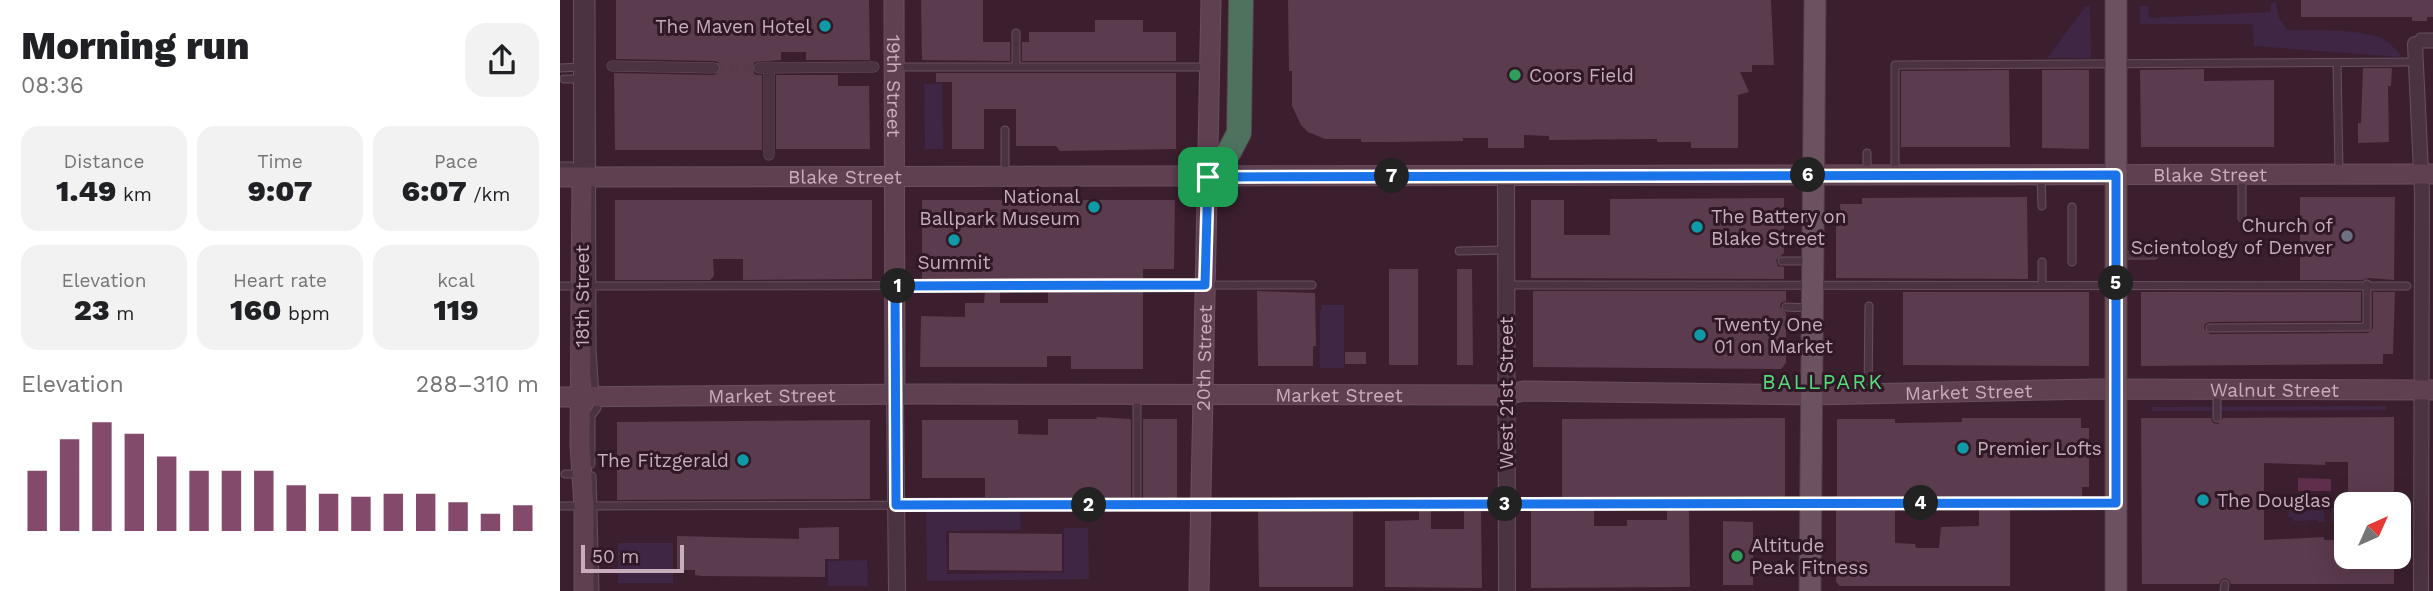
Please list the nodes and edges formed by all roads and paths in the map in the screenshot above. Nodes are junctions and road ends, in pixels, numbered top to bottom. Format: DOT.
graph roads {
  1 [pos="582,0"];
  2 [pos="591,0"];
  3 [pos="894,0"];
  4 [pos="1211,0"];
  5 [pos="1241,0"];
  6 [pos="1815,0"];
  7 [pos="2116,0"];
  8 [pos="1016,33"];
  9 [pos="2433,37"];
  10 [pos="2415,44"];
  11 [pos="2433,44"];
  12 [pos="2416,62"];
  13 [pos="2337,63"];
  14 [pos="2116,64"];
  15 [pos="612,66"];
  16 [pos="874,67"];
  17 [pos="894,67"];
  18 [pos="1016,67"];
  19 [pos="1210,67"];
  20 [pos="560,68"];
  21 [pos="714,68"];
  22 [pos="582,73"];
  23 [pos="564,79"];
  24 [pos="1005,130"];
  25 [pos="1867,153"];
  26 [pos="769,155"];
  27 [pos="560,166"];
  28 [pos="576,174"];
  29 [pos="1813,175"];
  30 [pos="1867,175"];
  31 [pos="1896,175"];
  32 [pos="2041,175"];
  33 [pos="2116,175"];
  34 [pos="2242,175"];
  35 [pos="2339,175"];
  36 [pos="2427,175"];
  37 [pos="894,177"];
  38 [pos="1006,177"];
  39 [pos="1208,177"];
  40 [pos="1506,186"];
  41 [pos="2042,206"];
  42 [pos="2072,207"];
  43 [pos="2242,218"];
  44 [pos="1506,250"];
  45 [pos="1459,251"];
  46 [pos="2116,255"];
  47 [pos="2154,255"];
  48 [pos="1783,261"];
  49 [pos="1812,261"];
  50 [pos="2042,262"];
  51 [pos="2072,262"];
  52 [pos="2042,284"];
  53 [pos="2116,284"];
  54 [pos="2367,284"];
  55 [pos="1205,285"];
  56 [pos="1312,285"];
  57 [pos="1506,285"];
  58 [pos="1812,285"];
  59 [pos="560,286"];
  60 [pos="587,286"];
  61 [pos="895,286"];
  62 [pos="2407,286"];
  63 [pos="1869,306"];
  64 [pos="1786,307"];
  65 [pos="1812,308"];
  66 [pos="2210,328"];
  67 [pos="2116,389"];
  68 [pos="2217,389"];
  69 [pos="2427,390"];
  70 [pos="895,394"];
  71 [pos="1136,394"];
  72 [pos="1203,394"];
  73 [pos="1506,395"];
  74 [pos="1811,395"];
  75 [pos="1868,395"];
  76 [pos="560,397"];
  77 [pos="588,397"];
  78 [pos="2217,418"];
  79 [pos="2427,500"];
  80 [pos="1811,503"];
  81 [pos="2116,503"];
  82 [pos="1506,504"];
  83 [pos="896,505"];
  84 [pos="1137,505"];
  85 [pos="1201,505"];
  86 [pos="560,506"];
  87 [pos="589,506"];
  88 [pos="584,591"];
  89 [pos="595,591"];
  90 [pos="897,591"];
  91 [pos="1199,591"];
  92 [pos="1507,591"];
  93 [pos="1810,591"];
  94 [pos="2116,591"];
  95 [pos="2421,591"];
  1 -- 22 [label="street, 18th Street"];
  2 -- 28 [label="lane"];
  3 -- 17 [label="main road, 19th Street"];
  4 -- 19 [label="main road, 20th Street"];
  5 -- 39 [label="highway"];
  6 -- 29 [label="main road"];
  7 -- 14 [label="main road"];
  8 -- 18 [label="lane"];
  9 -- 10 [label="lane"];
  10 -- 11 [label="lane"];
  10 -- 12 [label="street"];
  12 -- 13 [label="lane"];
  12 -- 36 [label="street"];
  13 -- 14 [label="lane"];
  13 -- 35 [label="lane"];
  14 -- 31 [label="lane"];
  14 -- 33 [label="main road"];
  15 -- 21 [label="street"];
  16 -- 26 [label="street"];
  17 -- 18 [label="lane"];
  17 -- 37 [label="main road, 19th Street"];
  18 -- 19 [label="lane"];
  19 -- 39 [label="main road, 20th Street"];
  20 -- 22 [label="lane"];
  22 -- 23 [label="lane"];
  22 -- 28 [label="street, 18th Street"];
  24 -- 38 [label="lane"];
  25 -- 30 [label="lane"];
  27 -- 28 [label="lane"];
  28 -- 37 [label="main road, Blake Street"];
  28 -- 60 [label="main road, 18th Street"];
  29 -- 30 [label="main road, Blake Street"];
  29 -- 40 [label="main road, Blake Street"];
  29 -- 49 [label="main road"];
  30 -- 31 [label="main road, Blake Street"];
  31 -- 32 [label="main road, Blake Street"];
  32 -- 33 [label="main road, Blake Street"];
  32 -- 41 [label="lane"];
  33 -- 34 [label="main road, Blake Street"];
  33 -- 46 [label="main road"];
  34 -- 35 [label="main road, Blake Street"];
  34 -- 43 [label="lane"];
  35 -- 36 [label="main road, Blake Street"];
  36 -- 69 [label="street"];
  37 -- 38 [label="main road, Blake Street"];
  37 -- 61 [label="main road, 19th Street"];
  38 -- 39 [label="main road, Blake Street"];
  39 -- 40 [label="main road, Blake Street"];
  39 -- 55 [label="main road, 20th Street"];
  40 -- 44 [label="street, West 21st Street"];
  42 -- 51 [label="lane"];
  44 -- 45 [label="lane"];
  44 -- 57 [label="street, West 21st Street"];
  46 -- 47 [label="lane"];
  46 -- 53 [label="main road"];
  48 -- 49 [label="lane"];
  49 -- 58 [label="main road"];
  50 -- 52 [label="lane"];
  52 -- 53 [label="lane"];
  52 -- 58 [label="lane"];
  53 -- 54 [label="lane"];
  53 -- 67 [label="main road"];
  54 -- 62 [label="lane"];
  54 -- 66 [label="lane"];
  55 -- 56 [label="lane"];
  55 -- 61 [label="lane"];
  55 -- 72 [label="main road, 20th Street"];
  57 -- 58 [label="lane"];
  57 -- 73 [label="street, West 21st Street"];
  58 -- 65 [label="main road"];
  59 -- 60 [label="lane"];
  60 -- 61 [label="lane"];
  60 -- 77 [label="main road, 18th Street"];
  61 -- 70 [label="main road, 19th Street"];
  63 -- 75 [label="lane"];
  64 -- 65 [label="lane"];
  65 -- 74 [label="main road"];
  67 -- 68 [label="main road, Walnut Street"];
  67 -- 75 [label="main road, Market Street"];
  67 -- 81 [label="main road"];
  68 -- 69 [label="main road, Walnut Street"];
  68 -- 78 [label="lane"];
  69 -- 79 [label="street"];
  70 -- 71 [label="main road, Market Street"];
  70 -- 77 [label="main road, Market Street"];
  70 -- 83 [label="street, 19th Street"];
  71 -- 72 [label="main road, Market Street"];
  71 -- 84 [label="lane"];
  72 -- 73 [label="main road, Market Street"];
  72 -- 85 [label="main road, 20th Street"];
  73 -- 74 [label="main road, Market Street"];
  73 -- 82 [label="street, West 21st Street"];
  74 -- 75 [label="main road, Market Street"];
  74 -- 80 [label="main road"];
  76 -- 77 [label="main road, Market Street"];
  77 -- 87 [label="lane"];
  77 -- 87 [label="main road, 18th Street"];
  79 -- 95 [label="street"];
  80 -- 81 [label="lane"];
  80 -- 82 [label="lane"];
  80 -- 93 [label="main road"];
  81 -- 94 [label="main road"];
  82 -- 85 [label="lane"];
  82 -- 92 [label="street, West 21st Street"];
  83 -- 84 [label="lane"];
  83 -- 87 [label="lane"];
  83 -- 90 [label="street, 19th Street"];
  84 -- 85 [label="lane"];
  85 -- 91 [label="main road, 20th Street"];
  86 -- 87 [label="lane"];
  87 -- 88 [label="main road, 18th Street"];
  87 -- 89 [label="lane"];
}
